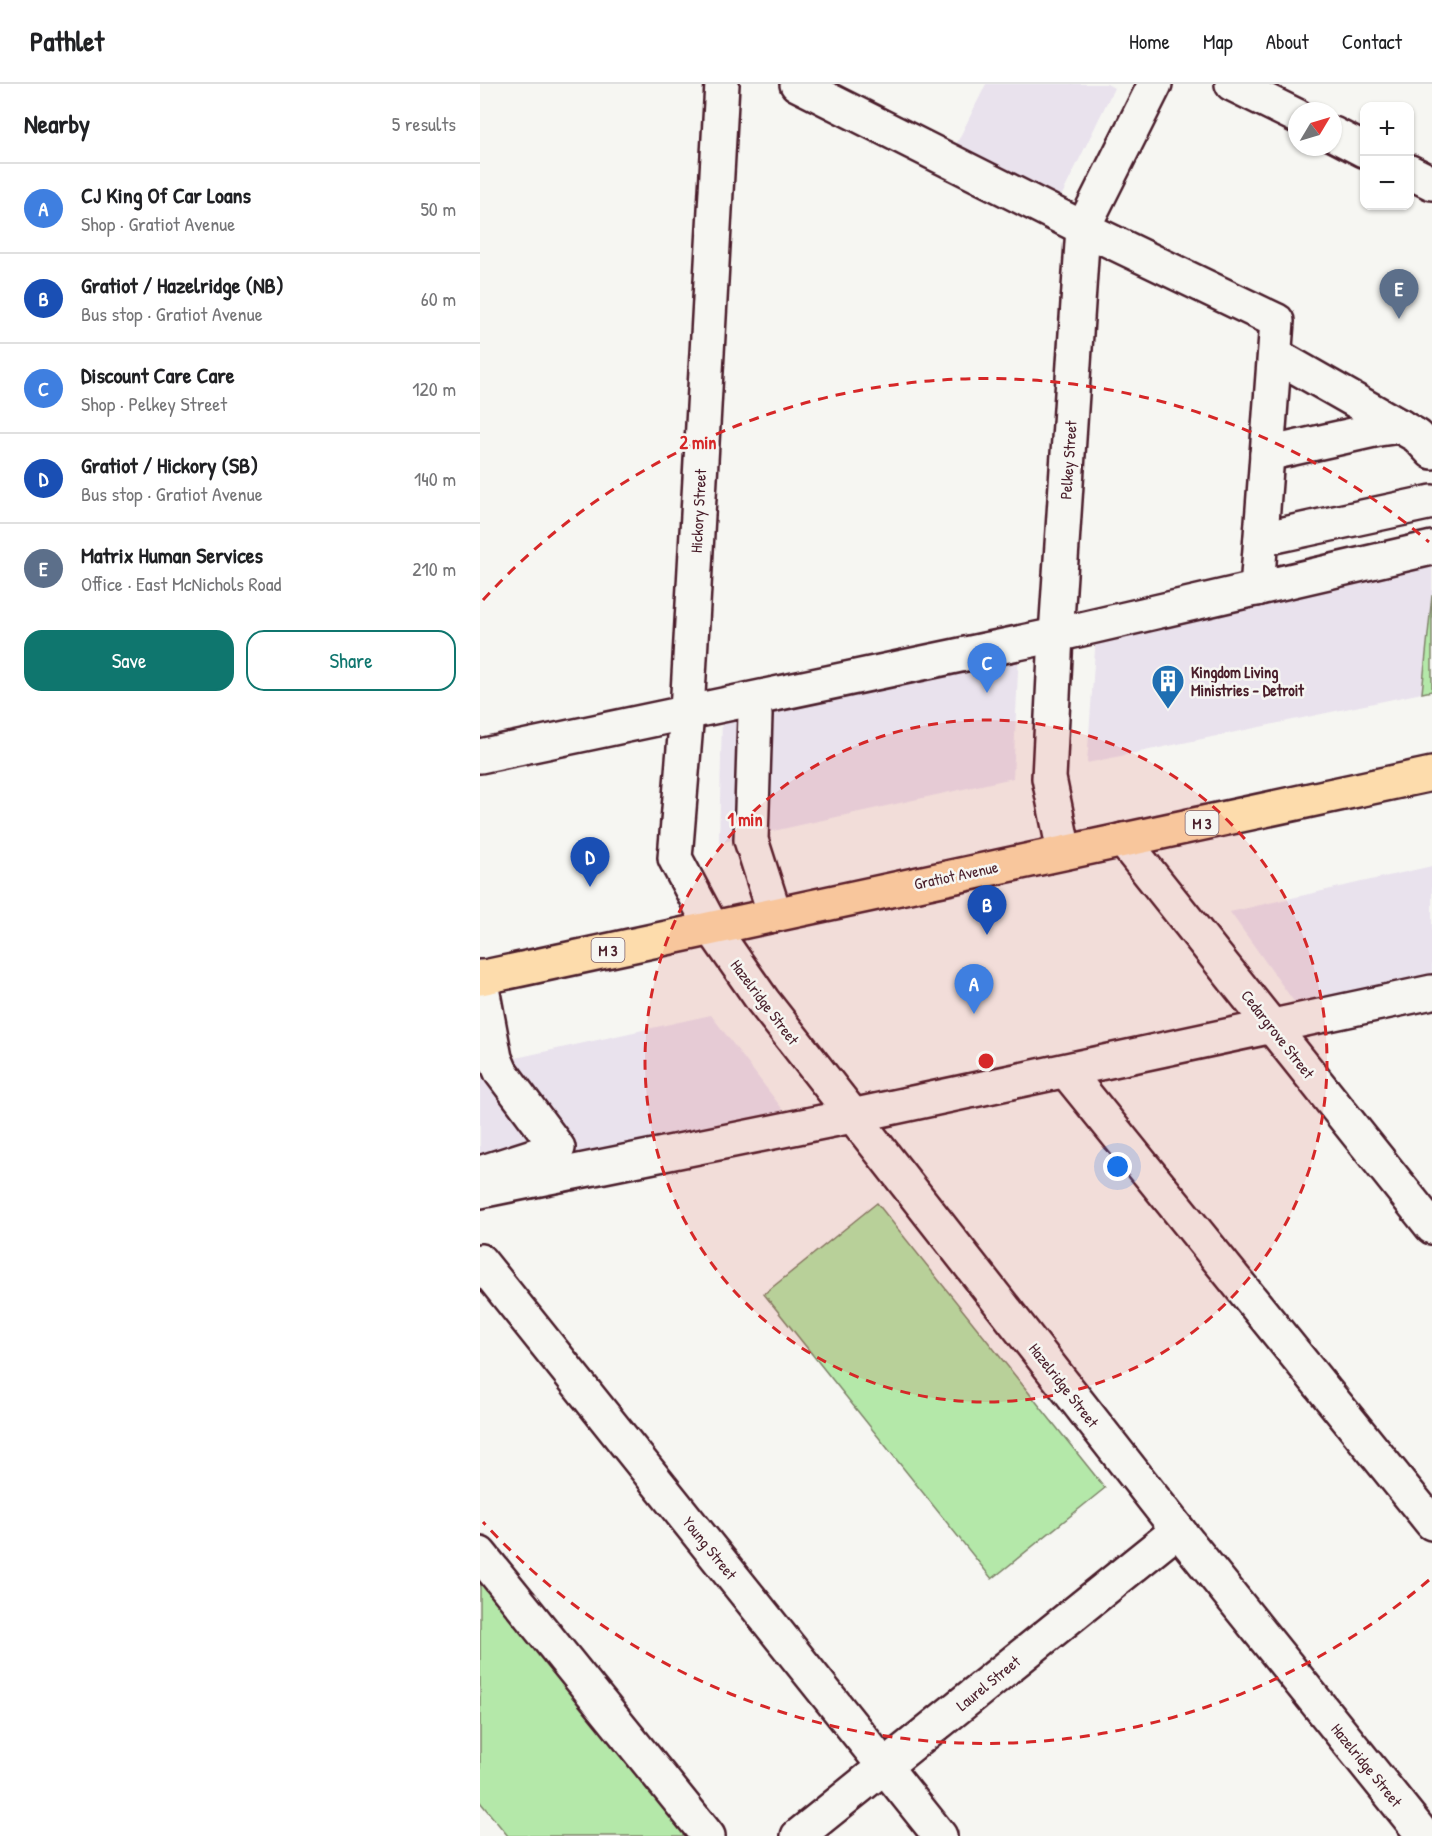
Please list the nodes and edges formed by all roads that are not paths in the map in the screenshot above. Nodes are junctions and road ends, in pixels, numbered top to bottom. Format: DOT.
graph roads {
  1 [pos="722,84"];
  2 [pos="797,84"];
  3 [pos="1155,84"];
  4 [pos="1232,84"];
  5 [pos="1288,112"];
  6 [pos="1342,138"];
  7 [pos="1360,148"];
  8 [pos="1414,174"];
  9 [pos="1432,183"];
  10 [pos="1083,228"];
  11 [pos="1275,355"];
  12 [pos="1400,426"];
  13 [pos="1432,452"];
  14 [pos="1267,454"];
  15 [pos="1432,502"];
  16 [pos="1260,539"];
  17 [pos="1432,548"];
  18 [pos="1257,589"];
  19 [pos="1056,635"];
  20 [pos="687,712"];
  21 [pos="755,716"];
  22 [pos="480,756"];
  23 [pos="1432,774"];
  24 [pos="1123,840"];
  25 [pos="1064,852"];
  26 [pos="775,915"];
  27 [pos="712,928"];
  28 [pos="480,978"];
  29 [pos="1432,992"];
  30 [pos="1272,1027"];
  31 [pos="1066,1071"];
  32 [pos="491,1075"];
  33 [pos="852,1116"];
  34 [pos="484,1170"];
  35 [pos="1432,1227"];
  36 [pos="480,1261"];
  37 [pos="1432,1523"];
  38 [pos="1178,1530"];
  39 [pos="480,1554"];
  40 [pos="884,1767"];
  41 [pos="708,1836"];
  42 [pos="798,1836"];
  43 [pos="939,1836"];
  44 [pos="1424,1836"];
  1 -- 20 [label="street, Hickory Street"];
  2 -- 10 [label="street"];
  3 -- 10 [label="street, Pelkey Street"];
  4 -- 5 [label="street"];
  6 -- 7 [label="street"];
  8 -- 9 [label="street"];
  10 -- 11 [label="street"];
  10 -- 19 [label="street, Pelkey Street"];
  11 -- 12 [label="street"];
  11 -- 14 [label="street"];
  12 -- 13 [label="street"];
  12 -- 14 [label="street"];
  14 -- 16 [label="street"];
  15 -- 16 [label="street"];
  16 -- 18 [label="street"];
  17 -- 18 [label="street"];
  18 -- 19 [label="street"];
  19 -- 20 [label="street"];
  19 -- 25 [label="street, Pelkey Street"];
  20 -- 22 [label="street"];
  20 -- 27 [label="street, Hickory Street"];
  21 -- 26 [label="street"];
  23 -- 24 [label="main road, Gratiot Avenue / M 3"];
  24 -- 25 [label="main road, Gratiot Avenue / M 3"];
  24 -- 30 [label="street, Cedargrove Street"];
  25 -- 26 [label="main road, Gratiot Avenue / M 3"];
  26 -- 27 [label="main road, Gratiot Avenue / M 3"];
  27 -- 28 [label="main road, Gratiot Avenue / M 3"];
  27 -- 33 [label="street, Hazelridge Street"];
  28 -- 32 [label="street"];
  29 -- 30 [label="street"];
  30 -- 31 [label="street"];
  30 -- 35 [label="street, Cedargrove Street"];
  31 -- 33 [label="street"];
  31 -- 37 [label="street"];
  32 -- 34 [label="street"];
  33 -- 34 [label="street"];
  33 -- 38 [label="street, Hazelridge Street"];
  36 -- 40 [label="street, Young Street"];
  38 -- 40 [label="street, Laurel Street"];
  38 -- 44 [label="street, Hazelridge Street"];
  39 -- 41 [label="street"];
  40 -- 42 [label="street, Laurel Street"];
  40 -- 43 [label="street, Young Street"];
}
